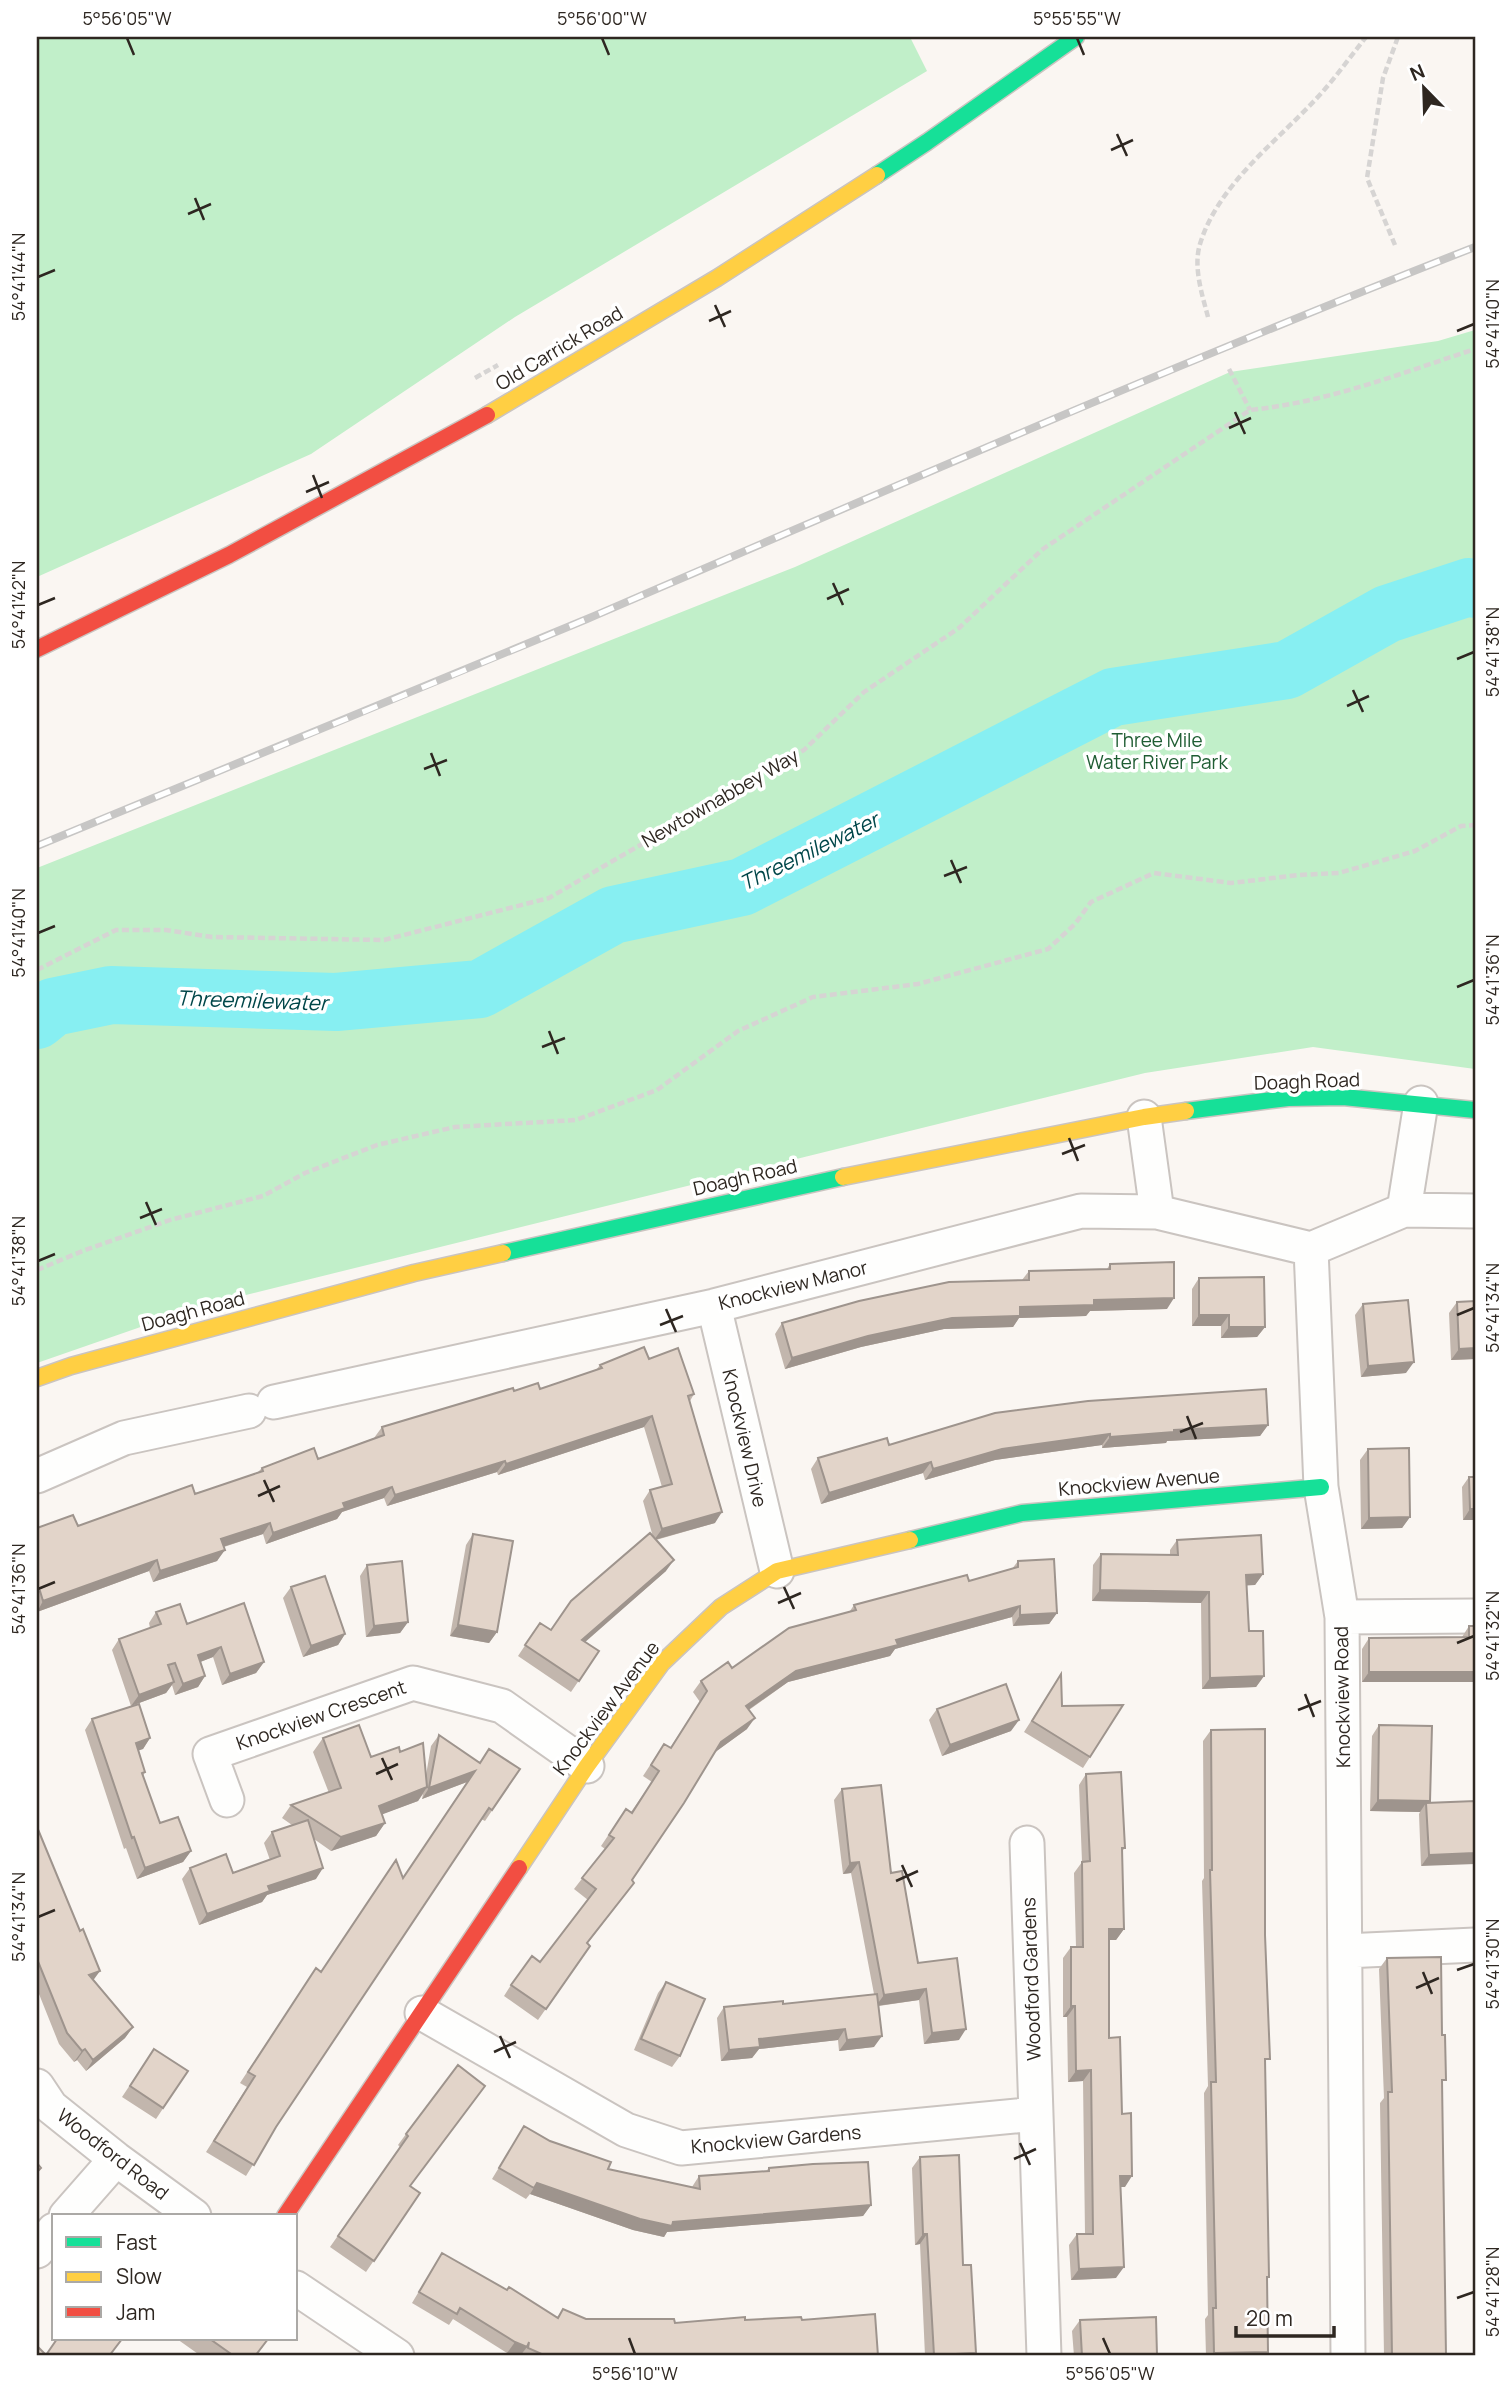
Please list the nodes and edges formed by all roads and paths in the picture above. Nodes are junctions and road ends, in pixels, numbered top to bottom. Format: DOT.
graph roads {
  1 [pos="1076,37"];
  2 [pos="1366,37"];
  3 [pos="1398,37"];
  4 [pos="1395,245"];
  5 [pos="1208,317"];
  6 [pos="1475,349"];
  7 [pos="506,361"];
  8 [pos="1229,369"];
  9 [pos="470,381"];
  10 [pos="1250,410"];
  11 [pos="37,649"];
  12 [pos="1475,825"];
  13 [pos="37,971"];
  14 [pos="1421,1103"];
  15 [pos="1475,1110"];
  16 [pos="1144,1116"];
  17 [pos="1404,1210"];
  18 [pos="1475,1211"];
  19 [pos="1157,1212"];
  20 [pos="1311,1248"];
  21 [pos="37,1270"];
  22 [pos="714,1306"];
  23 [pos="37,1378"];
  24 [pos="37,1476"];
  25 [pos="1321,1487"];
  26 [pos="777,1572"];
  27 [pos="1475,1616"];
  28 [pos="1342,1617"];
  29 [pos="587,1766"];
  30 [pos="227,1800"];
  31 [pos="1027,1843"];
  32 [pos="1475,1945"];
  33 [pos="1345,1951"];
  34 [pos="422,2013"];
  35 [pos="37,2086"];
  36 [pos="1036,2114"];
  37 [pos="116,2158"];
  38 [pos="68,2214"];
  39 [pos="191,2214"];
  40 [pos="286,2214"];
  41 [pos="52,2232"];
  42 [pos="37,2251"];
  43 [pos="298,2289"];
  44 [pos="397,2356"];
  45 [pos="1044,2356"];
  46 [pos="1348,2356"];
  1 -- 11 [label="main road, Old Carrick Road"];
  2 -- 5 [label="path"];
  3 -- 4 [label="path"];
  6 -- 10 [label="path, Newtownabbey Way"];
  7 -- 9 [label="path"];
  8 -- 10 [label="path"];
  10 -- 13 [label="path, Newtownabbey Way"];
  12 -- 21 [label="path"];
  14 -- 15 [label="main road, Doagh Road"];
  14 -- 16 [label="main road, Doagh Road"];
  14 -- 17 [label="street"];
  16 -- 19 [label="street"];
  16 -- 23 [label="main road, Doagh Road"];
  17 -- 18 [label="street"];
  17 -- 20 [label="street"];
  19 -- 20 [label="street, Knockview Manor"];
  19 -- 22 [label="street, Knockview Manor"];
  20 -- 25 [label="street, Knockview Road"];
  22 -- 24 [label="street, Knockview Manor"];
  22 -- 26 [label="street, Knockview Drive"];
  25 -- 26 [label="main road, Knockview Avenue"];
  25 -- 28 [label="street, Knockview Road"];
  26 -- 29 [label="main road, Knockview Avenue"];
  27 -- 28 [label="street"];
  28 -- 33 [label="street, Knockview Road"];
  29 -- 30 [label="street, Knockview Crescent"];
  29 -- 34 [label="main road, Knockview Avenue"];
  31 -- 36 [label="street, Woodford Gardens"];
  32 -- 33 [label="street"];
  33 -- 46 [label="street, Knockview Road"];
  34 -- 36 [label="street, Knockview Gardens"];
  34 -- 40 [label="main road, Knockview Avenue"];
  35 -- 37 [label="street, Woodford Road"];
  36 -- 45 [label="street, Woodford Gardens"];
  37 -- 38 [label="street"];
  37 -- 39 [label="street, Woodford Road"];
  41 -- 42 [label="street"];
  43 -- 44 [label="street"];
}
